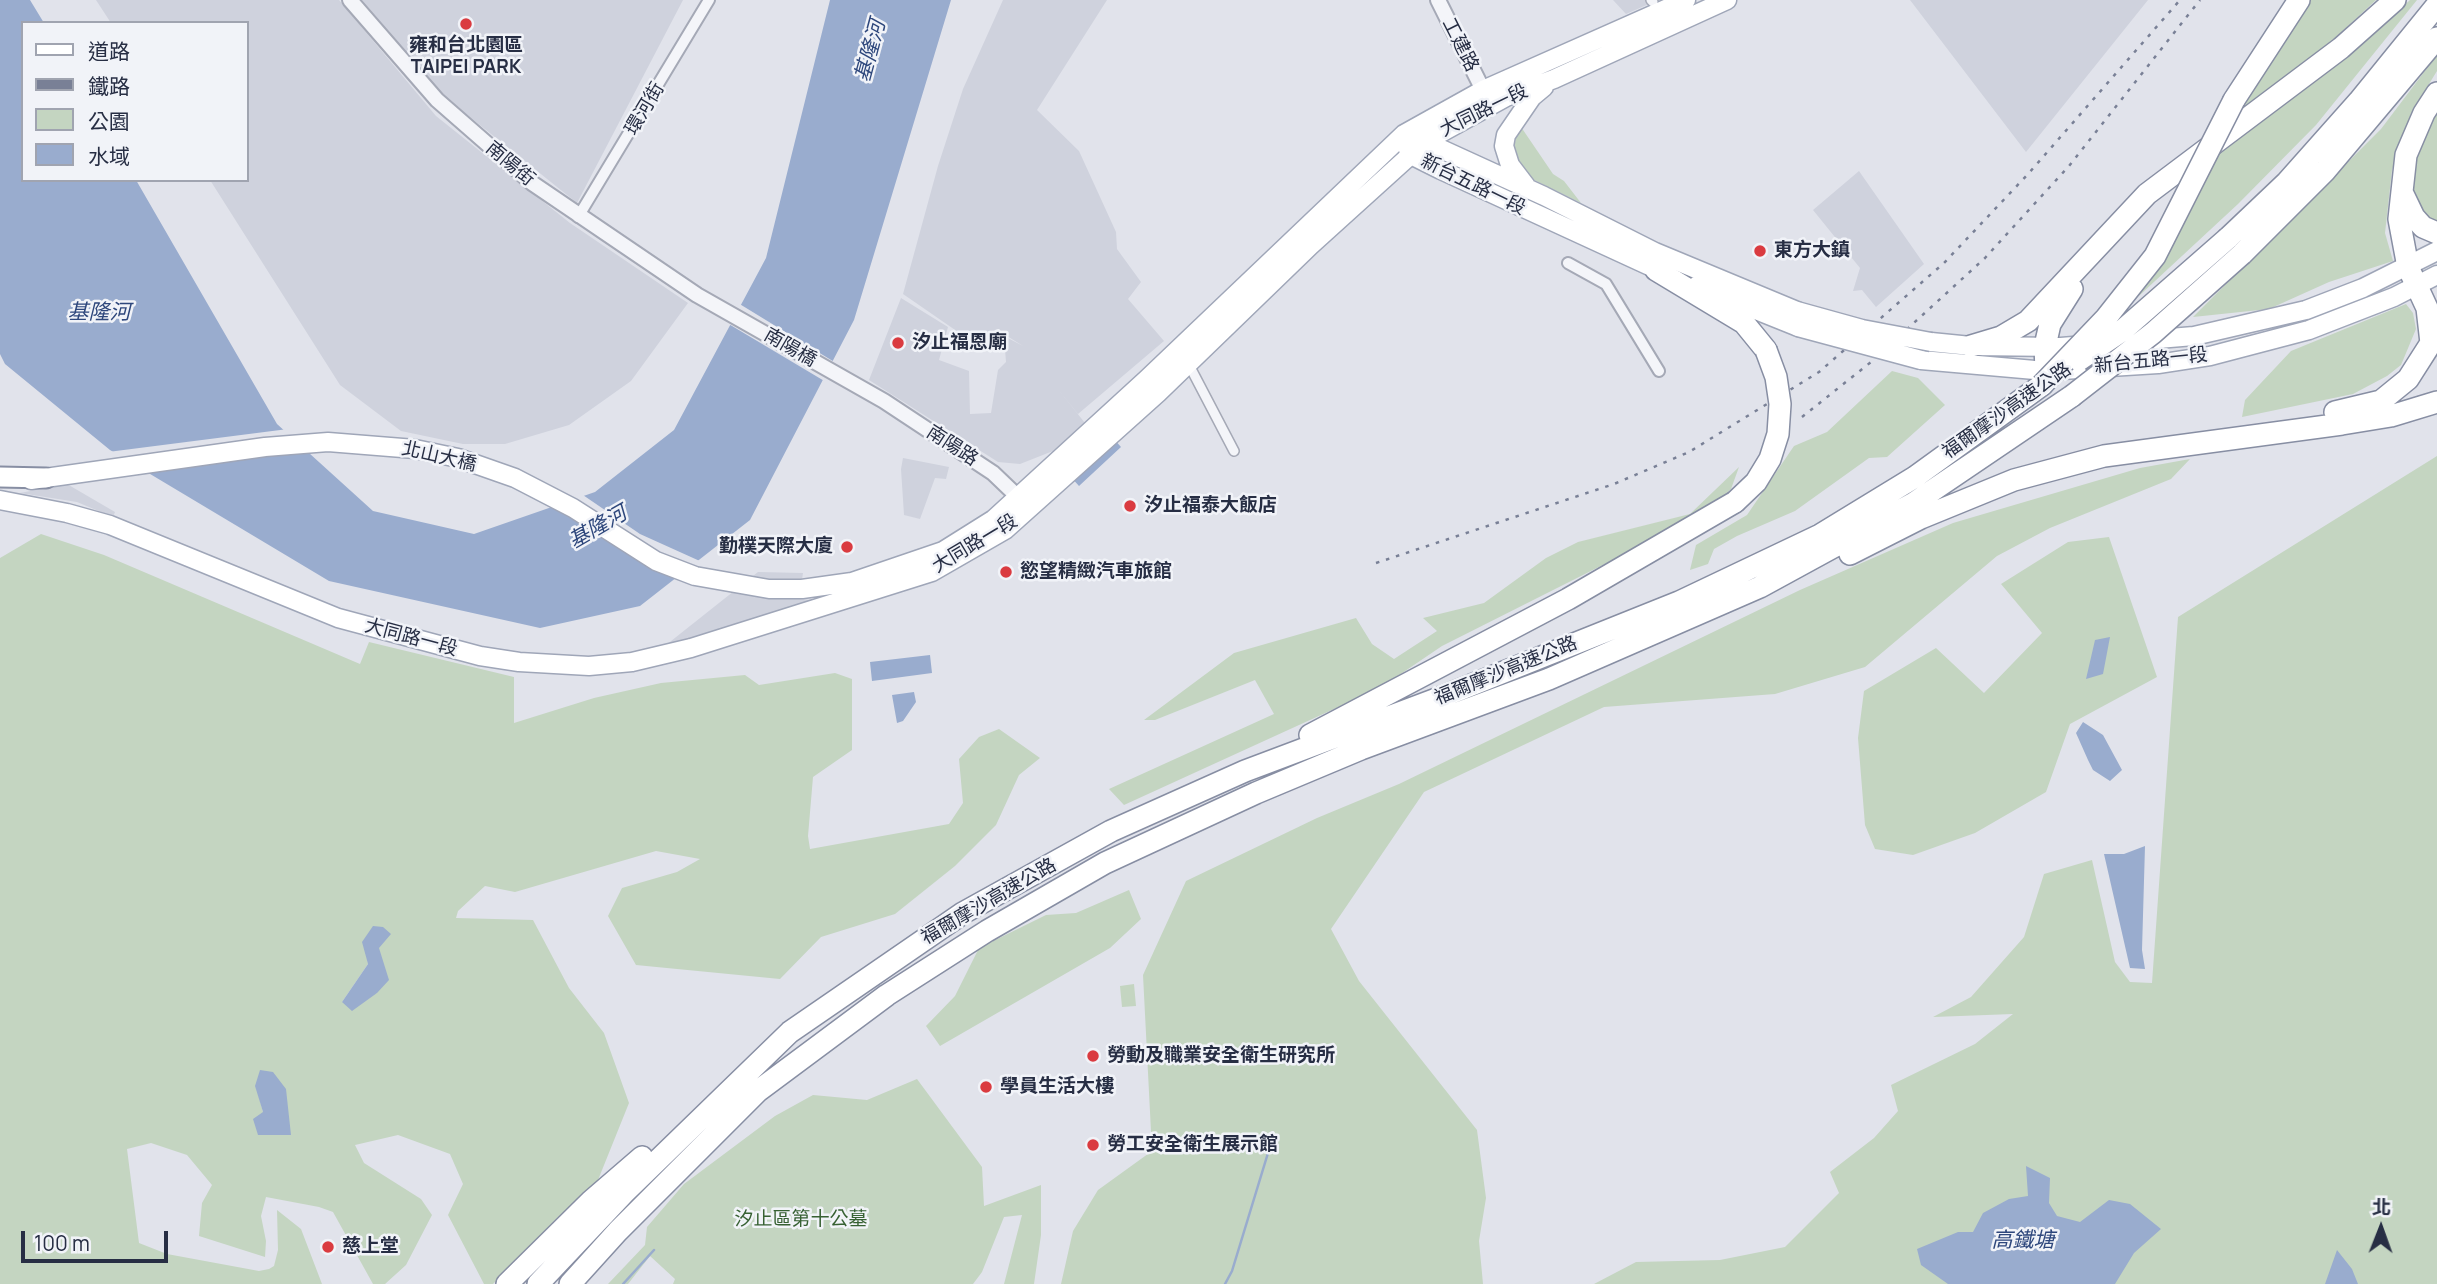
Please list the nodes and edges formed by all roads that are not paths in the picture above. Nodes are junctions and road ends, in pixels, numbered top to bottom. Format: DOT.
graph roads {
  1 [pos="350,0"];
  2 [pos="709,0"];
  3 [pos="1438,0"];
  4 [pos="1686,0"];
  5 [pos="1727,0"];
  6 [pos="2299,0"];
  7 [pos="2395,0"];
  8 [pos="2437,5"];
  9 [pos="1646,27"];
  10 [pos="2437,38"];
  11 [pos="1554,79"];
  12 [pos="1483,90"];
  13 [pos="2437,93"];
  14 [pos="1404,134"];
  15 [pos="1426,141"];
  16 [pos="1409,154"];
  17 [pos="1528,188"];
  18 [pos="2401,191"];
  19 [pos="578,217"];
  20 [pos="2437,233"];
  21 [pos="2100,246"];
  22 [pos="2437,251"];
  23 [pos="1567,262"];
  24 [pos="1656,270"];
  25 [pos="2421,276"];
  26 [pos="697,295"];
  27 [pos="1797,319"];
  28 [pos="1971,346"];
  29 [pos="2045,346"];
  30 [pos="1188,363"];
  31 [pos="1659,371"];
  32 [pos="2038,384"];
  33 [pos="884,401"];
  34 [pos="2433,403"];
  35 [pos="2147,448"];
  36 [pos="1234,451"];
  37 [pos="0,477"];
  38 [pos="47,478"];
  39 [pos="0,482"];
  40 [pos="0,500"];
  41 [pos="1024,502"];
  42 [pos="852,582"];
  43 [pos="1760,587"];
  44 [pos="1245,771"];
  45 [pos="770,1050"];
  46 [pos="574,1280"];
  47 [pos="507,1284"];
  48 [pos="538,1284"];
  1 -- 19 [label="street, 南陽街"];
  2 -- 19 [label="street, 環河街"];
  3 -- 12 [label="street, 工建路"];
  4 -- 9 [label="main road, 大同路一段"];
  5 -- 9 [label="main road, 大同路一段"];
  6 -- 32 [label="highway, bridge"];
  7 -- 21 [label="highway"];
  8 -- 32 [label="highway, 福爾摩沙高速公路, bridge"];
  9 -- 11 [label="main road, 大同路一段"];
  9 -- 12 [label="main road, 大同路一段"];
  10 -- 43 [label="highway, 福爾摩沙高速公路, bridge"];
  11 -- 15 [label="main road, 大同路一段"];
  11 -- 17 [label="main road"];
  12 -- 14 [label="main road, 大同路一段"];
  13 -- 18 [label="highway"];
  14 -- 15 [label="main road, 新台五路一段"];
  14 -- 16 [label="main road, 新台五路一段"];
  14 -- 41 [label="main road, 大同路一段"];
  15 -- 16 [label="main road, 大同路一段"];
  15 -- 17 [label="main road, 新台五路一段"];
  16 -- 24 [label="main road, 新台五路一段"];
  16 -- 30 [label="main road, 大同路一段"];
  17 -- 27 [label="main road, 新台五路一段"];
  18 -- 20 [label="highway"];
  18 -- 25 [label="highway"];
  19 -- 26 [label="street, 南陽街"];
  21 -- 28 [label="highway"];
  21 -- 29 [label="highway"];
  22 -- 25 [label="main road, 新台五路一段"];
  23 -- 31 [label="street"];
  24 -- 27 [label="main road, 新台五路一段"];
  24 -- 44 [label="highway, bridge"];
  25 -- 29 [label="main road, 新台五路一段"];
  25 -- 32 [label="main road, 新台五路一段"];
  25 -- 35 [label="highway"];
  26 -- 33 [label="street, 南陽橋"];
  27 -- 28 [label="main road, 新台五路一段, bridge"];
  27 -- 32 [label="main road, 新台五路一段, bridge"];
  28 -- 29 [label="main road, 新台五路一段"];
  29 -- 32 [label="highway"];
  30 -- 36 [label="street"];
  30 -- 41 [label="main road, 大同路一段"];
  32 -- 44 [label="highway, 福爾摩沙高速公路"];
  33 -- 41 [label="street, 南陽路"];
  34 -- 35 [label="highway"];
  35 -- 43 [label="highway"];
  37 -- 38 [label="highway"];
  38 -- 39 [label="main road, 北山大橋"];
  38 -- 42 [label="main road, 北山大橋"];
  40 -- 41 [label="main road, 大同路一段"];
  41 -- 42 [label="main road, 大同路一段"];
  43 -- 46 [label="highway, 福爾摩沙高速公路"];
  44 -- 45 [label="highway, 福爾摩沙高速公路"];
  45 -- 47 [label="highway"];
  45 -- 48 [label="highway, 福爾摩沙高速公路"];
}
